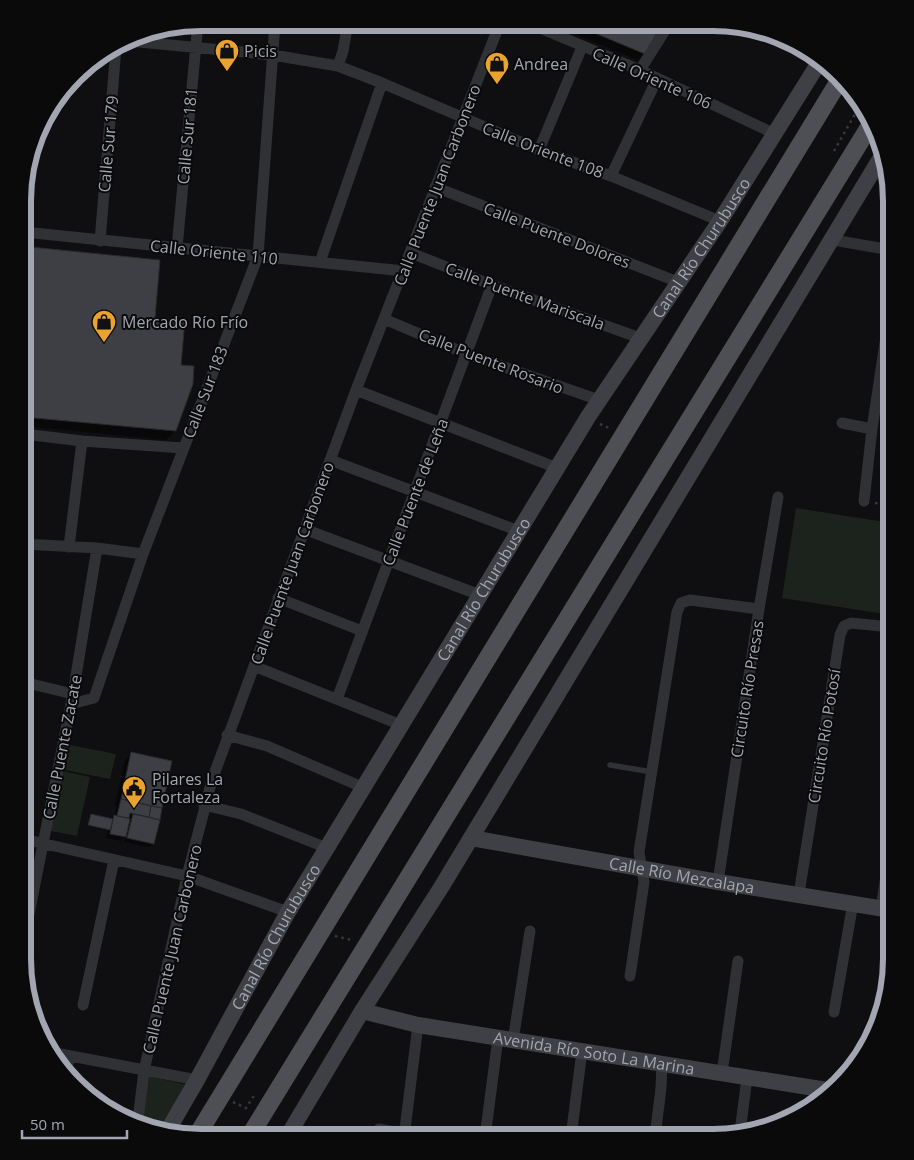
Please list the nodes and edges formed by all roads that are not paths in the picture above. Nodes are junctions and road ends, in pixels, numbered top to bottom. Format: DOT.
graph roads {
  1 [pos="497,31"];
  2 [pos="545,31"];
  3 [pos="665,31"];
  4 [pos="197,32"];
  5 [pos="274,32"];
  6 [pos="346,32"];
  7 [pos="142,42"];
  8 [pos="196,47"];
  9 [pos="582,47"];
  10 [pos="115,54"];
  11 [pos="272,55"];
  12 [pos="338,66"];
  13 [pos="817,67"];
  14 [pos="640,70"];
  15 [pos="657,79"];
  16 [pos="382,82"];
  17 [pos="836,86"];
  18 [pos="462,118"];
  19 [pos="867,130"];
  20 [pos="775,134"];
  21 [pos="539,150"];
  22 [pos="879,167"];
  23 [pos="611,176"];
  24 [pos="435,187"];
  25 [pos="720,222"];
  26 [pos="31,233"];
  27 [pos="833,240"];
  28 [pos="100,241"];
  29 [pos="177,248"];
  30 [pos="883,248"];
  31 [pos="411,253"];
  32 [pos="258,256"];
  33 [pos="320,262"];
  34 [pos="404,271"];
  35 [pos="678,282"];
  36 [pos="492,285"];
  37 [pos="384,319"];
  38 [pos="640,338"];
  39 [pos="467,354"];
  40 [pos="883,361"];
  41 [pos="356,390"];
  42 [pos="599,400"];
  43 [pos="441,422"];
  44 [pos="842,423"];
  45 [pos="872,429"];
  46 [pos="31,435"];
  47 [pos="82,441"];
  48 [pos="183,448"];
  49 [pos="330,460"];
  50 [pos="557,468"];
  51 [pos="416,491"];
  52 [pos="778,498"];
  53 [pos="864,501"];
  54 [pos="304,529"];
  55 [pos="519,530"];
  56 [pos="31,545"];
  57 [pos="69,547"];
  58 [pos="97,548"];
  59 [pos="143,554"];
  60 [pos="389,561"];
  61 [pos="480,595"];
  62 [pos="278,598"];
  63 [pos="759,609"];
  64 [pos="882,626"];
  65 [pos="362,631"];
  66 [pos="254,666"];
  67 [pos="31,685"];
  68 [pos="72,699"];
  69 [pos="337,699"];
  70 [pos="401,725"];
  71 [pos="227,735"];
  72 [pos="610,765"];
  73 [pos="652,772"];
  74 [pos="362,787"];
  75 [pos="204,805"];
  76 [pos="471,838"];
  77 [pos="31,841"];
  78 [pos="43,844"];
  79 [pos="327,848"];
  80 [pos="114,860"];
  81 [pos="642,869"];
  82 [pos="187,876"];
  83 [pos="718,882"];
  84 [pos="799,894"];
  85 [pos="31,901"];
  86 [pos="853,903"];
  87 [pos="882,908"];
  88 [pos="288,912"];
  89 [pos="530,932"];
  90 [pos="738,961"];
  91 [pos="630,976"];
  92 [pos="83,1005"];
  93 [pos="362,1011"];
  94 [pos="834,1012"];
  95 [pos="418,1025"];
  96 [pos="506,1040"];
  97 [pos="582,1051"];
  98 [pos="61,1055"];
  99 [pos="69,1057"];
  100 [pos="662,1063"];
  101 [pos="67,1064"];
  102 [pos="144,1071"];
  103 [pos="722,1073"];
  104 [pos="747,1078"];
  105 [pos="197,1080"];
  106 [pos="821,1089"];
  107 [pos="138,1116"];
  108 [pos="171,1125"];
  109 [pos="741,1126"];
  110 [pos="201,1128"];
  111 [pos="255,1128"];
  112 [pos="292,1128"];
  113 [pos="405,1128"];
  114 [pos="487,1128"];
  115 [pos="572,1128"];
  116 [pos="656,1128"];
  1 -- 18 [label="street, Calle Puente Juan Carbonero"];
  2 -- 9 [label="street, Calle Oriente 106"];
  3 -- 14 [label="street"];
  4 -- 8 [label="street, Calle Sur 181"];
  5 -- 11 [label="street, Calle Sur 183"];
  6 -- 12 [label="street"];
  7 -- 8 [label="street, Calle Oriente 108"];
  8 -- 11 [label="street, Calle Oriente 108"];
  8 -- 29 [label="street, Calle Sur 181"];
  9 -- 14 [label="street, Calle Oriente 106"];
  9 -- 21 [label="street"];
  10 -- 28 [label="street, Calle Sur 179"];
  11 -- 12 [label="street, Calle Oriente 108"];
  11 -- 32 [label="street, Calle Sur 183"];
  12 -- 16 [label="street, Calle Oriente 108"];
  13 -- 20 [label="street, Canal Río Churubusco"];
  14 -- 15 [label="street, Calle Oriente 106"];
  15 -- 20 [label="street, Calle Oriente 106"];
  15 -- 23 [label="street"];
  16 -- 18 [label="street, Calle Oriente 108"];
  16 -- 33 [label="street"];
  17 -- 110 [label="main road, Canal Río Churubusco"];
  18 -- 21 [label="street, Calle Oriente 108"];
  18 -- 24 [label="street, Calle Puente Juan Carbonero"];
  19 -- 111 [label="main road"];
  20 -- 25 [label="street, Canal Río Churubusco"];
  21 -- 23 [label="street, Calle Oriente 108"];
  22 -- 27 [label="street"];
  23 -- 25 [label="street, Calle Oriente 108"];
  24 -- 31 [label="street, Calle Puente Juan Carbonero"];
  24 -- 35 [label="street, Calle Puente Dolores"];
  25 -- 35 [label="street, Canal Río Churubusco"];
  26 -- 28 [label="street, Calle Oriente 110"];
  27 -- 30 [label="street"];
  27 -- 76 [label="street"];
  28 -- 29 [label="street, Calle Oriente 110"];
  29 -- 32 [label="street, Calle Oriente 110"];
  31 -- 34 [label="street, Calle Puente Juan Carbonero"];
  31 -- 36 [label="street, Calle Puente Mariscala"];
  32 -- 33 [label="street, Calle Oriente 110"];
  32 -- 48 [label="street, Calle Sur 183"];
  33 -- 34 [label="street, Calle Oriente 110"];
  34 -- 37 [label="street, Calle Puente Juan Carbonero"];
  35 -- 38 [label="street, Canal Río Churubusco"];
  36 -- 38 [label="street, Calle Puente Mariscala"];
  36 -- 39 [label="street, Calle Puente de Leña"];
  37 -- 39 [label="street, Calle Puente Rosario"];
  37 -- 41 [label="street, Calle Puente Juan Carbonero"];
  38 -- 42 [label="street, Canal Río Churubusco"];
  39 -- 42 [label="street, Calle Puente Rosario"];
  39 -- 43 [label="street, Calle Puente de Leña"];
  40 -- 45 [label="street"];
  41 -- 43 [label="street"];
  41 -- 49 [label="street, Calle Puente Juan Carbonero"];
  42 -- 50 [label="street, Canal Río Churubusco"];
  43 -- 50 [label="street"];
  43 -- 51 [label="street, Calle Puente de Leña"];
  44 -- 45 [label="street"];
  45 -- 53 [label="street"];
  46 -- 47 [label="street"];
  47 -- 48 [label="street"];
  47 -- 57 [label="street"];
  48 -- 59 [label="street, Calle Sur 183"];
  49 -- 51 [label="street"];
  49 -- 54 [label="street, Calle Puente Juan Carbonero"];
  50 -- 55 [label="street, Canal Río Churubusco"];
  51 -- 55 [label="street"];
  51 -- 60 [label="street, Calle Puente de Leña"];
  52 -- 63 [label="street, Circuito Río Presas"];
  54 -- 60 [label="street"];
  54 -- 62 [label="street, Calle Puente Juan Carbonero"];
  55 -- 61 [label="street, Canal Río Churubusco"];
  56 -- 57 [label="street"];
  57 -- 58 [label="street"];
  58 -- 59 [label="street"];
  58 -- 68 [label="street, Calle Puente Zacate"];
  59 -- 68 [label="street, Calle Sur 183"];
  60 -- 61 [label="street"];
  60 -- 65 [label="street, Calle Puente de Leña"];
  61 -- 70 [label="street, Canal Río Churubusco"];
  62 -- 65 [label="street"];
  62 -- 66 [label="street, Calle Puente Juan Carbonero"];
  63 -- 73 [label="street"];
  63 -- 83 [label="street, Circuito Río Presas"];
  64 -- 84 [label="street, Circuito Río Potosí"];
  65 -- 69 [label="street, Calle Puente de Leña"];
  66 -- 69 [label="street"];
  66 -- 71 [label="street, Calle Puente Juan Carbonero"];
  67 -- 68 [label="street"];
  68 -- 78 [label="street, Calle Puente Zacate"];
  69 -- 70 [label="street"];
  70 -- 74 [label="street, Canal Río Churubusco"];
  71 -- 74 [label="street"];
  71 -- 75 [label="street, Calle Puente Juan Carbonero"];
  72 -- 73 [label="lane"];
  73 -- 81 [label="street"];
  74 -- 79 [label="street, Canal Río Churubusco"];
  75 -- 79 [label="street"];
  75 -- 82 [label="street, Calle Puente Juan Carbonero"];
  76 -- 81 [label="street, Calle Río Mezcalapa"];
  76 -- 93 [label="street"];
  77 -- 78 [label="street"];
  78 -- 80 [label="street"];
  78 -- 85 [label="street, Calle Puente Zacate"];
  79 -- 88 [label="street, Canal Río Churubusco"];
  80 -- 82 [label="street"];
  80 -- 92 [label="street"];
  81 -- 83 [label="street, Calle Río Mezcalapa"];
  81 -- 91 [label="street"];
  82 -- 88 [label="street"];
  82 -- 102 [label="street, Calle Puente Juan Carbonero"];
  83 -- 84 [label="street, Calle Río Mezcalapa"];
  84 -- 86 [label="street, Calle Río Mezcalapa"];
  86 -- 87 [label="street, Calle Río Mezcalapa"];
  86 -- 94 [label="street"];
  88 -- 105 [label="street, Canal Río Churubusco"];
  89 -- 96 [label="street"];
  90 -- 103 [label="street"];
  93 -- 95 [label="street, Avenida Río Soto La Marina"];
  93 -- 112 [label="street"];
  95 -- 96 [label="street, Avenida Río Soto La Marina"];
  95 -- 113 [label="street"];
  96 -- 97 [label="street, Avenida Río Soto La Marina"];
  96 -- 114 [label="street"];
  97 -- 100 [label="street, Avenida Río Soto La Marina"];
  97 -- 115 [label="street"];
  98 -- 99 [label="street"];
  99 -- 101 [label="street"];
  99 -- 102 [label="street"];
  100 -- 103 [label="street, Avenida Río Soto La Marina"];
  100 -- 116 [label="street"];
  102 -- 105 [label="street"];
  102 -- 107 [label="street, Calle Puente Juan Carbonero"];
  103 -- 104 [label="street, Avenida Río Soto La Marina"];
  104 -- 106 [label="street, Avenida Río Soto La Marina"];
  104 -- 109 [label="street"];
  105 -- 108 [label="street, Canal Río Churubusco"];
}
